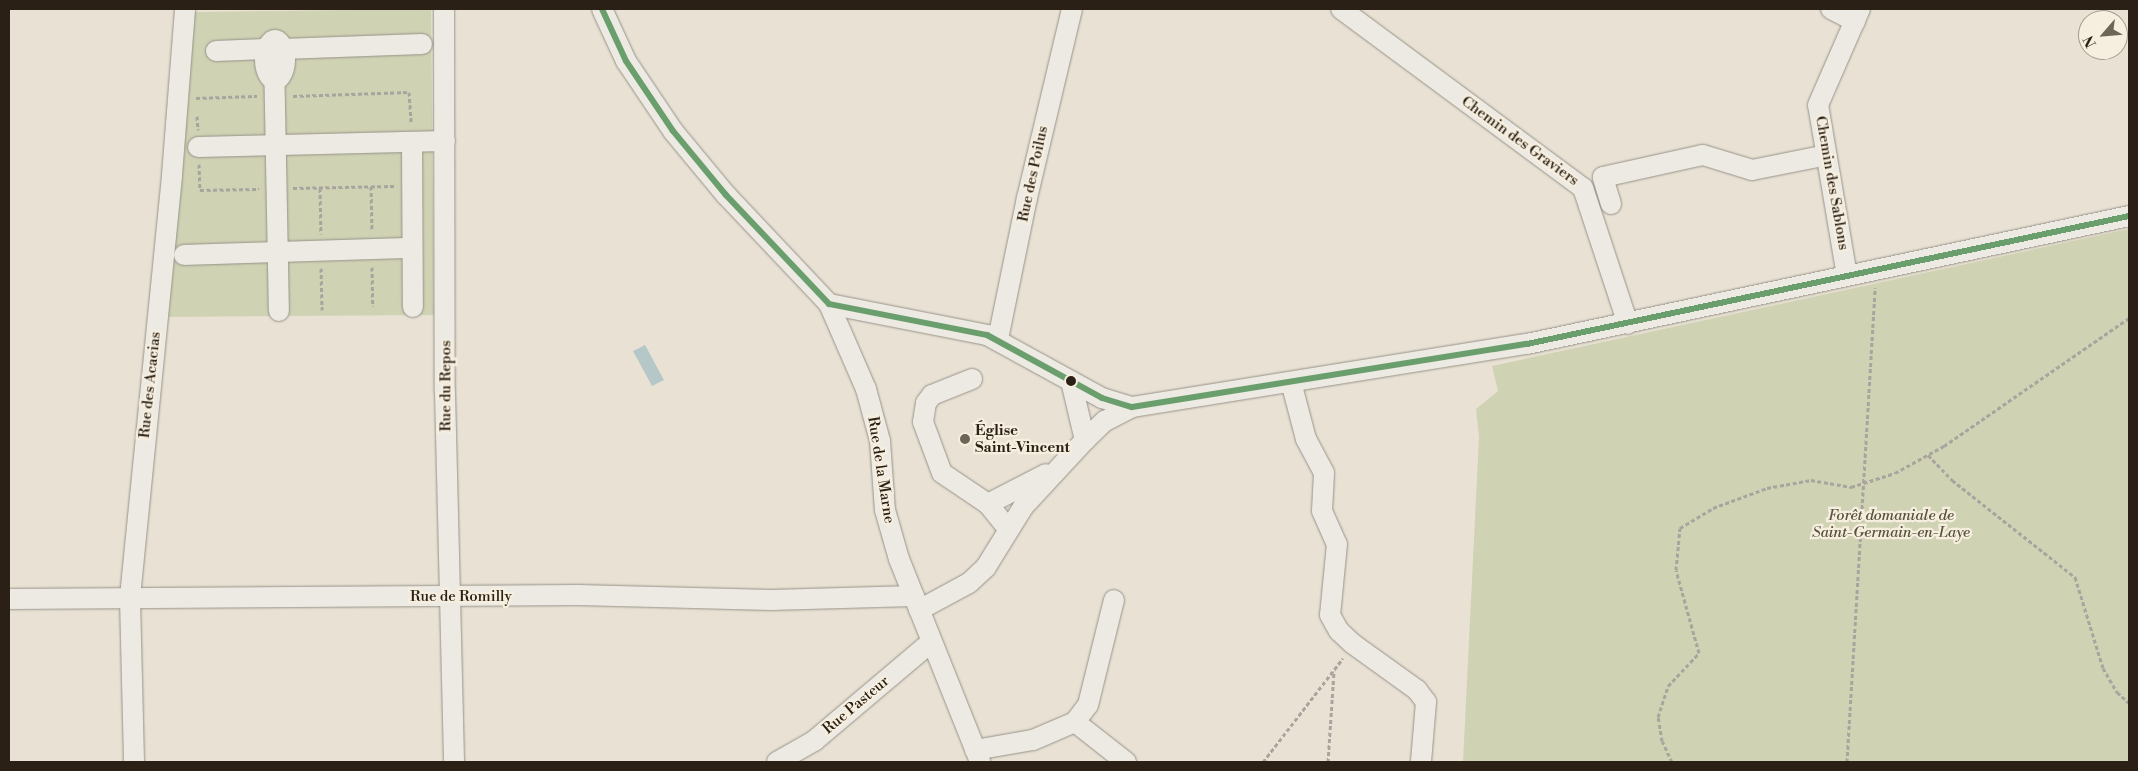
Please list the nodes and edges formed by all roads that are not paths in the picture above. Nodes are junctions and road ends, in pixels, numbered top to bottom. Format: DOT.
graph roads {
  1 [pos="185,9"];
  2 [pos="444,9"];
  3 [pos="602,9"];
  4 [pos="1072,9"];
  5 [pos="1341,9"];
  6 [pos="1831,9"];
  7 [pos="1858,15"];
  8 [pos="273,43"];
  9 [pos="422,44"];
  10 [pos="216,51"];
  11 [pos="445,141"];
  12 [pos="412,142"];
  13 [pos="276,146"];
  14 [pos="198,147"];
  15 [pos="1827,155"];
  16 [pos="1611,204"];
  17 [pos="2129,216"];
  18 [pos="412,248"];
  19 [pos="278,252"];
  20 [pos="184,255"];
  21 [pos="1847,276"];
  22 [pos="829,304"];
  23 [pos="413,307"];
  24 [pos="279,311"];
  25 [pos="1628,324"];
  26 [pos="998,339"];
  27 [pos="972,379"];
  28 [pos="1071,381"];
  29 [pos="1291,382"];
  30 [pos="1132,407"];
  31 [pos="1084,440"];
  32 [pos="1059,467"];
  33 [pos="988,504"];
  34 [pos="1009,530"];
  35 [pos="130,597"];
  36 [pos="451,597"];
  37 [pos="9,599"];
  38 [pos="1114,600"];
  39 [pos="916,603"];
  40 [pos="931,642"];
  41 [pos="1075,722"];
  42 [pos="977,756"];
  43 [pos="134,762"];
  44 [pos="454,762"];
  45 [pos="777,762"];
  46 [pos="1126,762"];
  47 [pos="1421,762"];
  1 -- 35 [label="street, Rue des Acacias"];
  2 -- 11 [label="street, Rue du Repos"];
  3 -- 22 [label="street, Rue de la Marne"];
  4 -- 26 [label="street, Rue des Poilus"];
  5 -- 25 [label="street, Chemin des Graviers"];
  6 -- 7 [label="street"];
  7 -- 15 [label="street, Chemin des Sablons"];
  8 -- 9 [label="street"];
  8 -- 10 [label="street"];
  8 -- 13 [label="street"];
  11 -- 12 [label="street"];
  11 -- 36 [label="street, Rue du Repos"];
  12 -- 13 [label="street"];
  12 -- 18 [label="street"];
  13 -- 14 [label="street"];
  13 -- 19 [label="street"];
  15 -- 16 [label="street"];
  15 -- 21 [label="street, Chemin des Sablons"];
  17 -- 21 [label="street"];
  18 -- 19 [label="street"];
  18 -- 23 [label="street"];
  19 -- 20 [label="street"];
  19 -- 24 [label="street"];
  21 -- 25 [label="street"];
  22 -- 26 [label="street"];
  22 -- 39 [label="street, Rue de la Marne"];
  25 -- 29 [label="street"];
  26 -- 28 [label="street"];
  27 -- 33 [label="street"];
  28 -- 30 [label="street"];
  28 -- 31 [label="street"];
  29 -- 30 [label="street"];
  29 -- 47 [label="street"];
  30 -- 31 [label="street"];
  31 -- 32 [label="street"];
  32 -- 33 [label="street"];
  32 -- 34 [label="street"];
  33 -- 34 [label="street"];
  34 -- 39 [label="street"];
  35 -- 36 [label="street, Rue de Romilly"];
  35 -- 37 [label="street, Rue de Romilly"];
  35 -- 43 [label="street, Rue des Acacias"];
  36 -- 39 [label="street, Rue de Romilly"];
  36 -- 44 [label="street, Rue du Repos"];
  38 -- 41 [label="street"];
  39 -- 40 [label="street, Rue de la Marne"];
  40 -- 42 [label="street, Rue de la Marne"];
  40 -- 45 [label="street, Rue Pasteur"];
  41 -- 42 [label="street"];
  41 -- 46 [label="street"];
}
